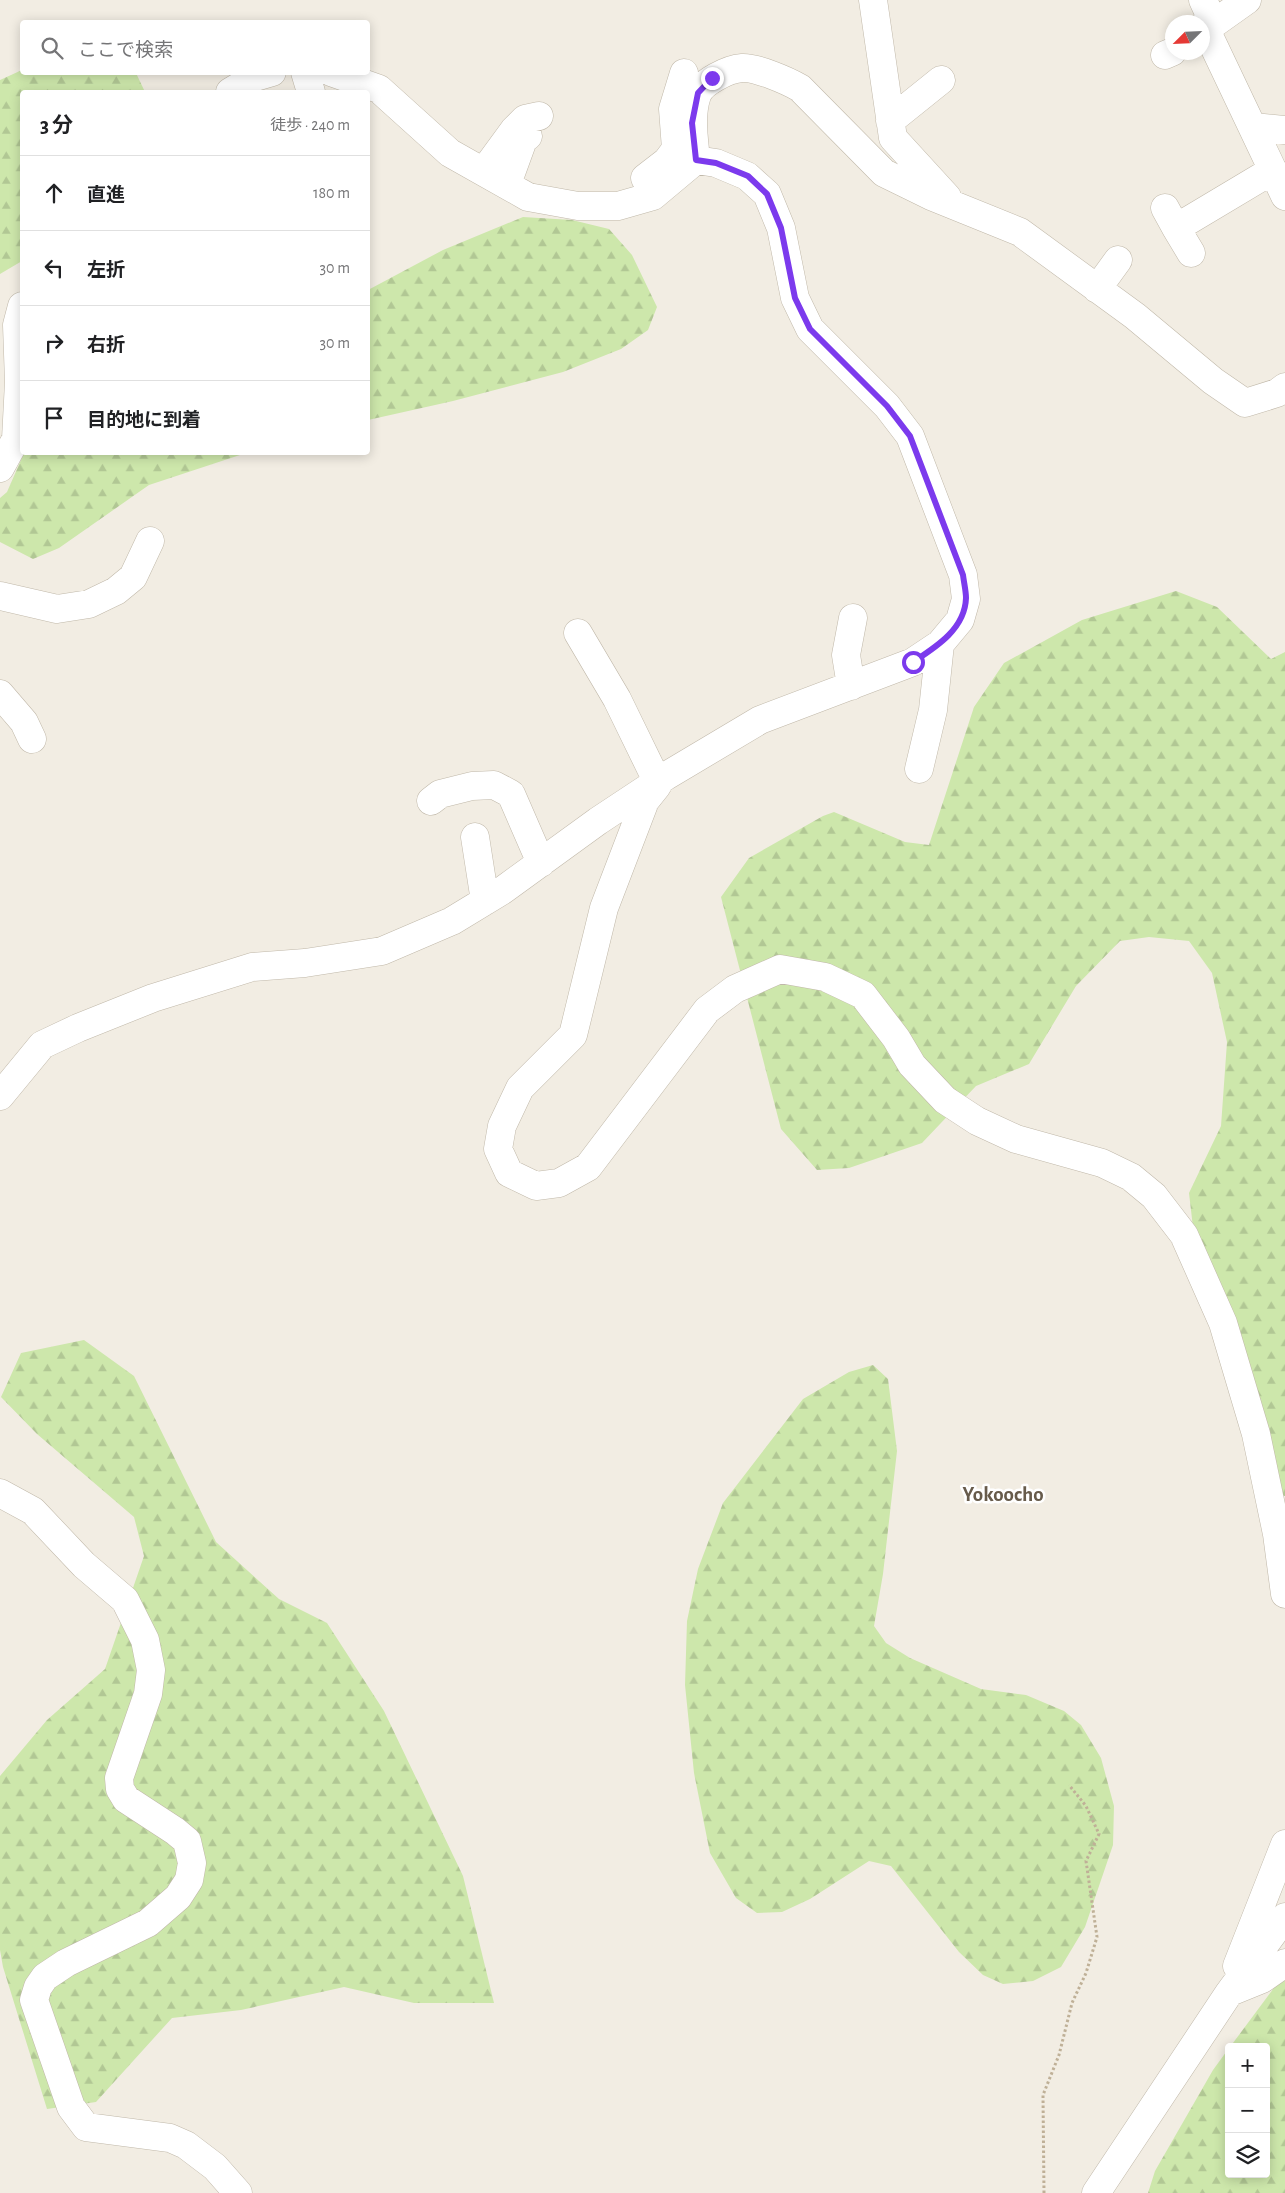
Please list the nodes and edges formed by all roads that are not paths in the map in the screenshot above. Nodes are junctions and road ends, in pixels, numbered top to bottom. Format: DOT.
graph roads {
  1 [pos="873,0"];
  2 [pos="1203,0"];
  3 [pos="1247,0"];
  4 [pos="1208,15"];
  5 [pos="1210,31"];
  6 [pos="1210,40"];
  7 [pos="684,73"];
  8 [pos="262,75"];
  9 [pos="306,75"];
  10 [pos="339,75"];
  11 [pos="941,80"];
  12 [pos="233,90"];
  13 [pos="311,90"];
  14 [pos="890,121"];
  15 [pos="533,126"];
  16 [pos="1253,127"];
  17 [pos="1285,130"];
  18 [pos="696,160"];
  19 [pos="1273,170"];
  20 [pos="495,178"];
  21 [pos="653,196"];
  22 [pos="1285,196"];
  23 [pos="954,205"];
  24 [pos="1191,253"];
  25 [pos="1118,260"];
  26 [pos="1097,289"];
  27 [pos="20,314"];
  28 [pos="1285,387"];
  29 [pos="0,468"];
  30 [pos="150,541"];
  31 [pos="0,596"];
  32 [pos="853,618"];
  33 [pos="578,633"];
  34 [pos="940,644"];
  35 [pos="850,686"];
  36 [pos="0,694"];
  37 [pos="32,739"];
  38 [pos="919,769"];
  39 [pos="662,778"];
  40 [pos="431,801"];
  41 [pos="475,837"];
  42 [pos="541,863"];
  43 [pos="485,901"];
  44 [pos="0,1096"];
  45 [pos="0,1493"];
  46 [pos="1285,1594"];
  47 [pos="1285,1844"];
  48 [pos="1285,1917"];
  49 [pos="1285,1963"];
  50 [pos="1229,1992"];
  51 [pos="238,2193"];
  52 [pos="1096,2193"];
  1 -- 14 [label="street"];
  2 -- 4 [label="street"];
  3 -- 5 [label="street"];
  6 -- 16 [label="street"];
  7 -- 21 [label="street"];
  8 -- 12 [label="street"];
  9 -- 13 [label="street"];
  10 -- 20 [label="street"];
  11 -- 14 [label="street"];
  14 -- 23 [label="street"];
  15 -- 20 [label="street"];
  16 -- 17 [label="street"];
  16 -- 19 [label="street"];
  18 -- 21 [label="street"];
  18 -- 23 [label="street"];
  18 -- 34 [label="street"];
  19 -- 22 [label="street"];
  19 -- 24 [label="street"];
  20 -- 21 [label="street"];
  23 -- 26 [label="street"];
  25 -- 26 [label="street"];
  26 -- 28 [label="street"];
  27 -- 29 [label="street"];
  30 -- 31 [label="street"];
  32 -- 35 [label="street"];
  33 -- 39 [label="street"];
  34 -- 35 [label="street"];
  34 -- 38 [label="street"];
  35 -- 39 [label="street"];
  36 -- 37 [label="street"];
  39 -- 42 [label="street"];
  39 -- 46 [label="street"];
  40 -- 42 [label="street"];
  41 -- 43 [label="street"];
  42 -- 43 [label="street"];
  43 -- 44 [label="street"];
  45 -- 51 [label="street"];
  47 -- 50 [label="street"];
  48 -- 50 [label="street"];
  49 -- 50 [label="street"];
  50 -- 52 [label="street"];
}
